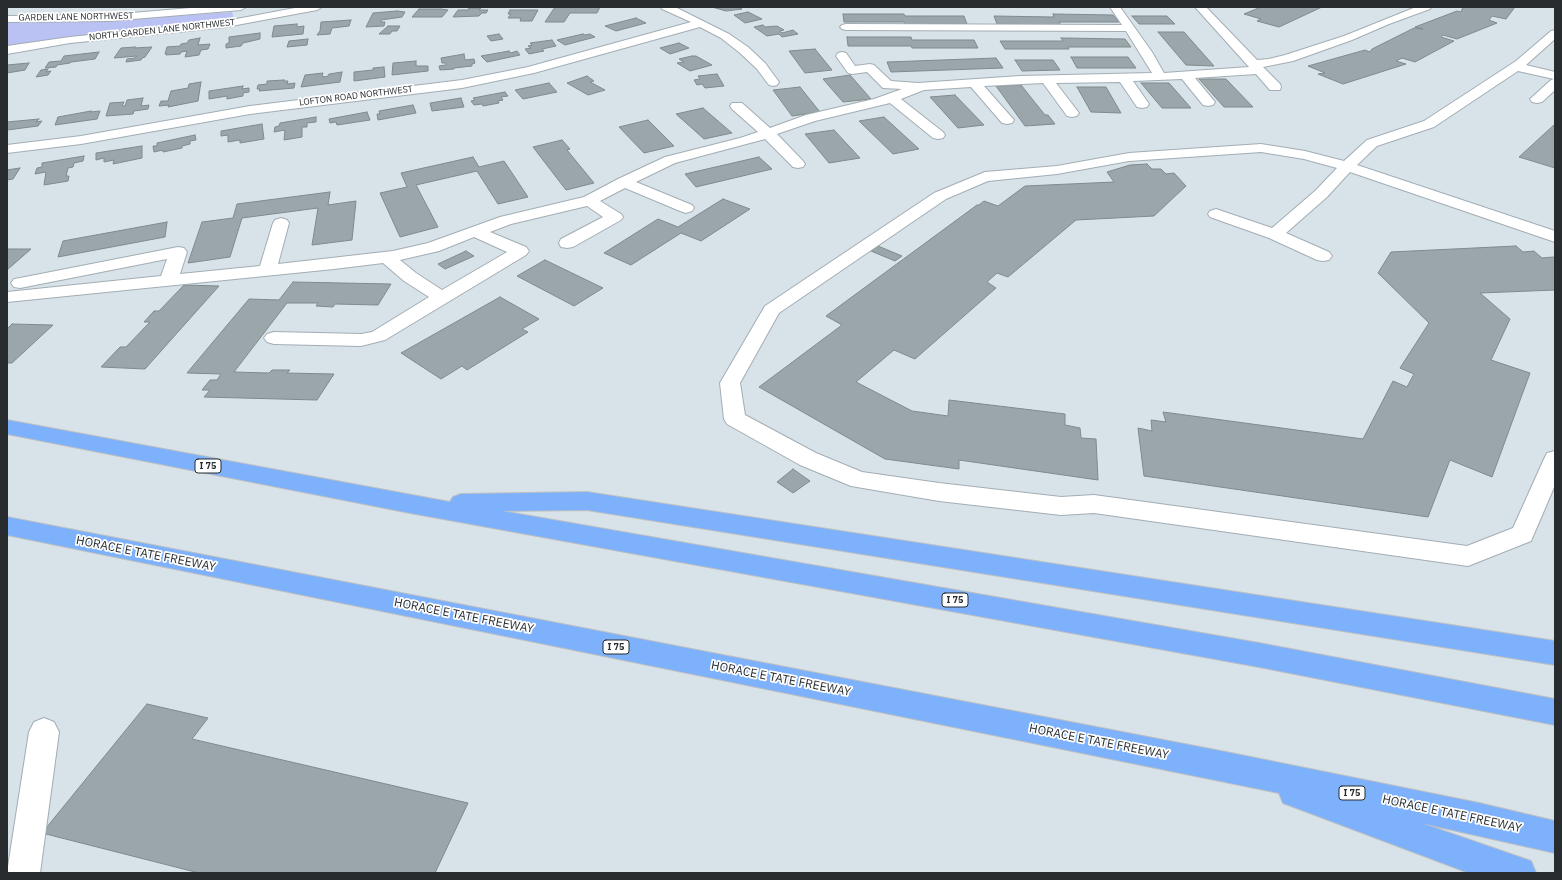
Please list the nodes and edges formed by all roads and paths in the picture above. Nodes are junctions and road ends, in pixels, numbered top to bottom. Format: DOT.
graph roads {
  1 [pos="241,7"];
  2 [pos="247,7"];
  3 [pos="317,7"];
  4 [pos="666,7"];
  5 [pos="1115,7"];
  6 [pos="1200,7"];
  7 [pos="1426,7"];
  8 [pos="7,19"];
  9 [pos="249,20"];
  10 [pos="701,23"];
  11 [pos="846,27"];
  12 [pos="1129,28"];
  13 [pos="1555,33"];
  14 [pos="7,50"];
  15 [pos="842,56"];
  16 [pos="1256,67"];
  17 [pos="1516,67"];
  18 [pos="1185,75"];
  19 [pos="1555,76"];
  20 [pos="1160,77"];
  21 [pos="1124,78"];
  22 [pos="1046,80"];
  23 [pos="773,82"];
  24 [pos="974,83"];
  25 [pos="1555,83"];
  26 [pos="922,86"];
  27 [pos="1275,87"];
  28 [pos="892,98"];
  29 [pos="1538,99"];
  30 [pos="1208,102"];
  31 [pos="1142,104"];
  32 [pos="737,106"];
  33 [pos="1072,113"];
  34 [pos="1007,120"];
  35 [pos="767,132"];
  36 [pos="938,135"];
  37 [pos="7,149"];
  38 [pos="798,164"];
  39 [pos="1347,166"];
  40 [pos="623,182"];
  41 [pos="588,201"];
  42 [pos="686,208"];
  43 [pos="1216,214"];
  44 [pos="281,223"];
  45 [pos="476,232"];
  46 [pos="1275,234"];
  47 [pos="1555,237"];
  48 [pos="567,243"];
  49 [pos="1323,256"];
  50 [pos="387,257"];
  51 [pos="268,270"];
  52 [pos="169,280"];
  53 [pos="7,291"];
  54 [pos="7,297"];
  55 [pos="442,298"];
  56 [pos="274,338"];
  57 [pos="7,427"];
  58 [pos="1555,459"];
  59 [pos="410,504"];
  60 [pos="7,526"];
  61 [pos="1555,653"];
  62 [pos="1555,712"];
  63 [pos="44,732"];
  64 [pos="1226,767"];
  65 [pos="1555,837"];
  66 [pos="23,873"];
  67 [pos="1519,873"];
  1 -- 8 [label="street, GARDEN LANE NORTHWEST"];
  2 -- 9 [label="street"];
  3 -- 9 [label="street, NORTH GARDEN LANE NORTHWEST"];
  4 -- 10 [label="street"];
  5 -- 12 [label="street"];
  6 -- 16 [label="street"];
  7 -- 16 [label="street"];
  9 -- 14 [label="street, NORTH GARDEN LANE NORTHWEST"];
  10 -- 23 [label="street"];
  10 -- 37 [label="street, LOFTON ROAD NORTHWEST"];
  11 -- 12 [label="street"];
  12 -- 20 [label="street"];
  13 -- 17 [label="street"];
  15 -- 26 [label="street"];
  16 -- 18 [label="street"];
  16 -- 27 [label="street"];
  17 -- 19 [label="street"];
  17 -- 39 [label="street"];
  18 -- 20 [label="street"];
  18 -- 30 [label="street"];
  20 -- 21 [label="street"];
  21 -- 22 [label="street"];
  21 -- 31 [label="street"];
  22 -- 24 [label="street"];
  22 -- 33 [label="street"];
  24 -- 26 [label="street"];
  24 -- 34 [label="street"];
  25 -- 29 [label="street"];
  26 -- 28 [label="street"];
  28 -- 35 [label="street"];
  28 -- 36 [label="street"];
  32 -- 35 [label="street"];
  35 -- 38 [label="street"];
  35 -- 40 [label="street"];
  39 -- 46 [label="street"];
  39 -- 47 [label="street"];
  39 -- 58 [label="street"];
  40 -- 41 [label="street"];
  40 -- 42 [label="street"];
  41 -- 45 [label="street"];
  41 -- 48 [label="street"];
  43 -- 46 [label="street"];
  44 -- 51 [label="street"];
  45 -- 50 [label="street"];
  45 -- 55 [label="street"];
  46 -- 49 [label="street"];
  50 -- 51 [label="street"];
  50 -- 55 [label="street"];
  51 -- 52 [label="street"];
  52 -- 53 [label="street"];
  52 -- 54 [label="street"];
  55 -- 56 [label="street"];
  57 -- 59 [label="highway, I 75"];
  59 -- 61 [label="highway"];
  59 -- 62 [label="highway, I 75"];
  60 -- 64 [label="highway, HORACE E TATE FREEWAY / I 75"];
  63 -- 66 [label="street"];
  64 -- 65 [label="highway, HORACE E TATE FREEWAY / I 75"];
  64 -- 67 [label="highway"];
}
